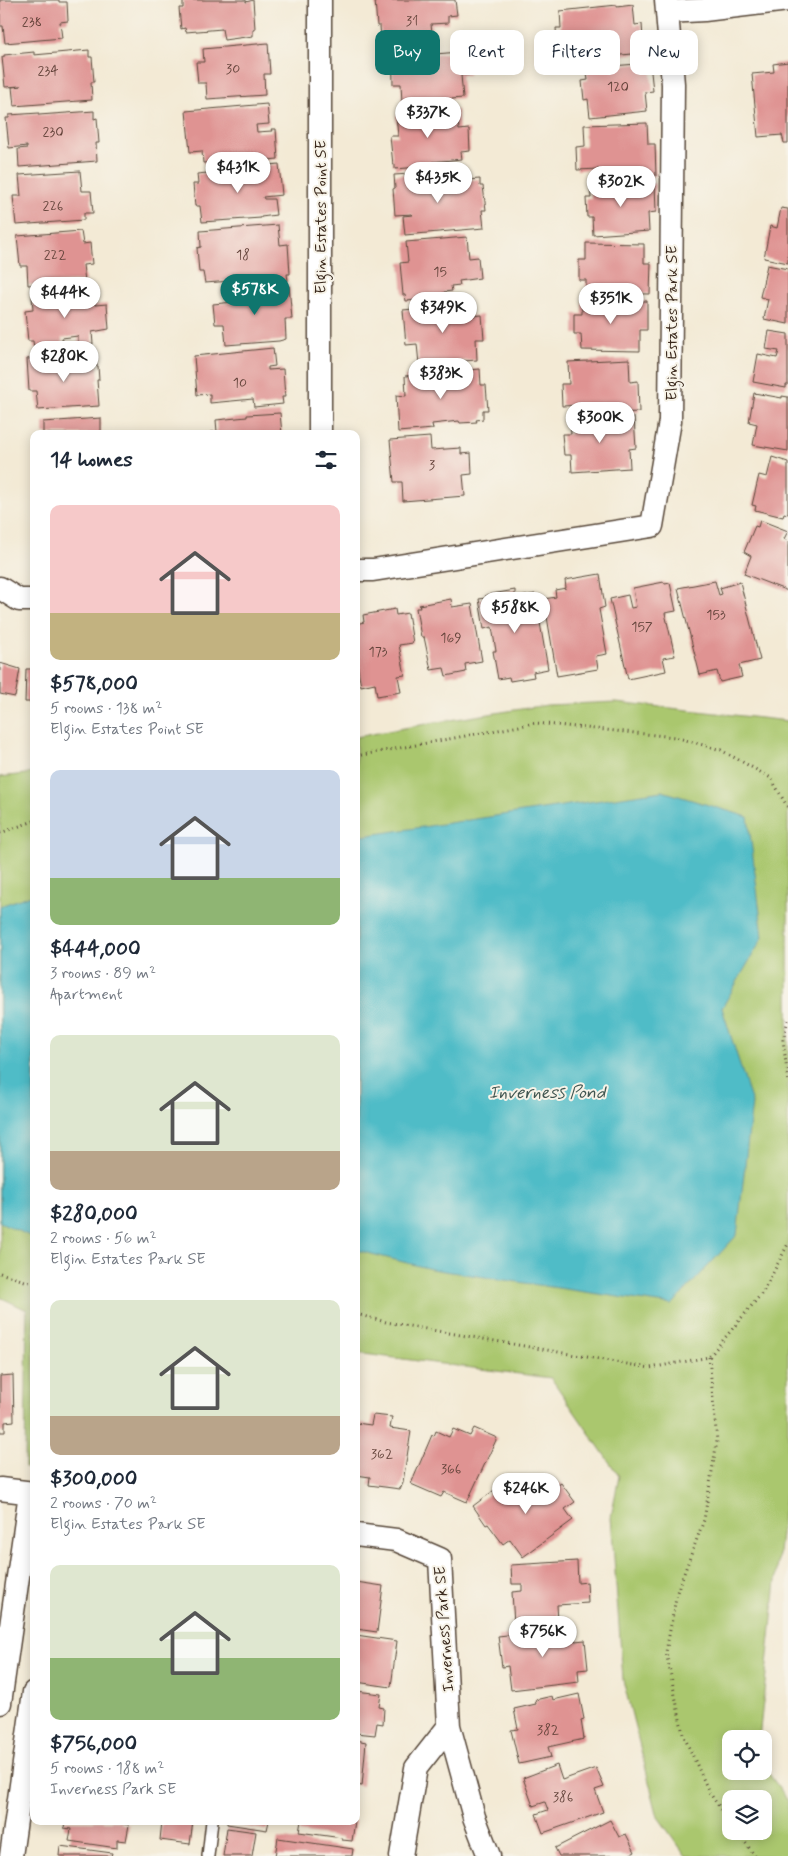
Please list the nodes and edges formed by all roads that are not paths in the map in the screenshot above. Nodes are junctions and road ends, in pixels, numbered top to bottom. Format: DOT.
graph roads {
  1 [pos="320,0"];
  2 [pos="788,0"];
  3 [pos="666,6"];
  4 [pos="320,430"];
  5 [pos="360,570"];
  6 [pos="0,588"];
  7 [pos="30,600"];
  8 [pos="0,1489"];
  9 [pos="30,1493"];
  10 [pos="30,1506"];
  11 [pos="360,1536"];
  12 [pos="0,1703"];
  13 [pos="30,1721"];
  14 [pos="449,1726"];
  15 [pos="212,1825"];
  16 [pos="11,1856"];
  17 [pos="208,1856"];
  18 [pos="401,1856"];
  19 [pos="489,1856"];
  1 -- 4 [label="street, Elgin Estates Point SE"];
  2 -- 3 [label="street"];
  3 -- 5 [label="street, Elgin Estates Park SE"];
  6 -- 7 [label="street"];
  8 -- 9 [label="street"];
  10 -- 12 [label="street"];
  11 -- 14 [label="street, Inverness Park SE"];
  13 -- 16 [label="street"];
  14 -- 18 [label="street"];
  14 -- 19 [label="street, Inverness Park SE"];
  15 -- 17 [label="lane"];
}
